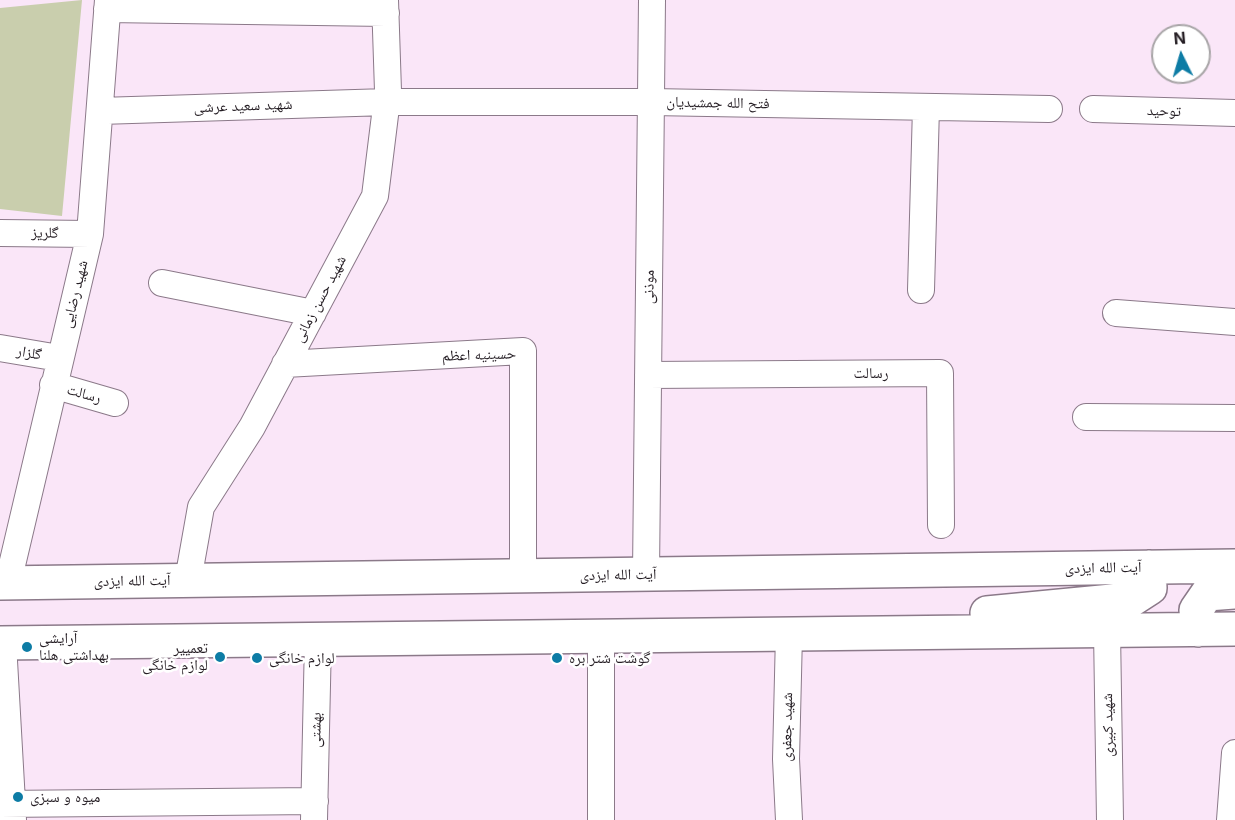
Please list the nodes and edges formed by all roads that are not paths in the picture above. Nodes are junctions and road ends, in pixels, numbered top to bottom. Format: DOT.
graph roads {
  1 [pos="652,0"];
  2 [pos="108,5"];
  3 [pos="386,6"];
  4 [pos="387,102"];
  5 [pos="651,102"];
  6 [pos="927,107"];
  7 [pos="1049,109"];
  8 [pos="1093,109"];
  9 [pos="100,111"];
  10 [pos="1235,113"];
  11 [pos="0,232"];
  12 [pos="90,234"];
  13 [pos="162,283"];
  14 [pos="921,290"];
  15 [pos="313,313"];
  16 [pos="1116,313"];
  17 [pos="1235,322"];
  18 [pos="0,348"];
  19 [pos="59,358"];
  20 [pos="285,364"];
  21 [pos="648,375"];
  22 [pos="53,385"];
  23 [pos="115,403"];
  24 [pos="1086,417"];
  25 [pos="1235,418"];
  26 [pos="941,525"];
  27 [pos="1235,552"];
  28 [pos="1235,566"];
  29 [pos="1149,567"];
  30 [pos="646,574"];
  31 [pos="523,576"];
  32 [pos="188,580"];
  33 [pos="4,583"];
  34 [pos="1235,592"];
  35 [pos="1235,629"];
  36 [pos="1198,630"];
  37 [pos="1107,631"];
  38 [pos="928,633"];
  39 [pos="789,634"];
  40 [pos="601,636"];
  41 [pos="318,639"];
  42 [pos="2,643"];
  43 [pos="1235,753"];
  44 [pos="8,809"];
  45 [pos="314,810"];
  46 [pos="601,820"];
  47 [pos="789,820"];
  48 [pos="1110,820"];
  49 [pos="1230,820"];
  1 -- 5 [label="street, موذنی"];
  2 -- 3 [label="street"];
  2 -- 9 [label="street, شهید رضایی"];
  3 -- 4 [label="street, شهید حسن زمانی"];
  4 -- 5 [label="street, فتح الله جمشیدیان"];
  4 -- 9 [label="street, شهید سعید عرشی"];
  4 -- 15 [label="street, شهید حسن زمانی"];
  5 -- 6 [label="street, فتح الله جمشیدیان"];
  5 -- 21 [label="street, موذنی"];
  6 -- 7 [label="street, فتح الله جمشیدیان"];
  6 -- 14 [label="street"];
  8 -- 10 [label="street, توحید"];
  9 -- 12 [label="street, شهید رضایی"];
  11 -- 12 [label="street, گلریز"];
  12 -- 19 [label="street, شهید رضایی"];
  13 -- 15 [label="street"];
  15 -- 20 [label="street, شهید حسن زمانی"];
  16 -- 17 [label="street"];
  18 -- 19 [label="street, گلزار"];
  19 -- 22 [label="street, شهید رضایی"];
  20 -- 31 [label="street, حسینیه اعظم"];
  20 -- 32 [label="street, شهید حسن زمانی"];
  21 -- 26 [label="street, رسالت"];
  21 -- 30 [label="street, موذنی"];
  22 -- 23 [label="street, رسالت"];
  22 -- 33 [label="street, شهید رضایی"];
  24 -- 25 [label="street"];
  27 -- 28 [label="street"];
  28 -- 29 [label="highway, آیت الله ایزدی"];
  29 -- 30 [label="highway, آیت الله ایزدی"];
  29 -- 38 [label="highway"];
  30 -- 31 [label="highway, آیت الله ایزدی"];
  31 -- 32 [label="highway, آیت الله ایزدی"];
  32 -- 33 [label="highway, آیت الله ایزدی"];
  34 -- 36 [label="highway"];
  35 -- 36 [label="highway"];
  36 -- 37 [label="highway"];
  37 -- 38 [label="highway"];
  37 -- 48 [label="street, شهید کبیری"];
  38 -- 39 [label="highway"];
  39 -- 40 [label="highway"];
  39 -- 47 [label="street, شهید جعفری"];
  40 -- 41 [label="highway"];
  40 -- 46 [label="street"];
  41 -- 42 [label="highway"];
  41 -- 45 [label="street, بهشتی"];
  42 -- 44 [label="street"];
  43 -- 49 [label="street"];
  44 -- 45 [label="street"];
}
